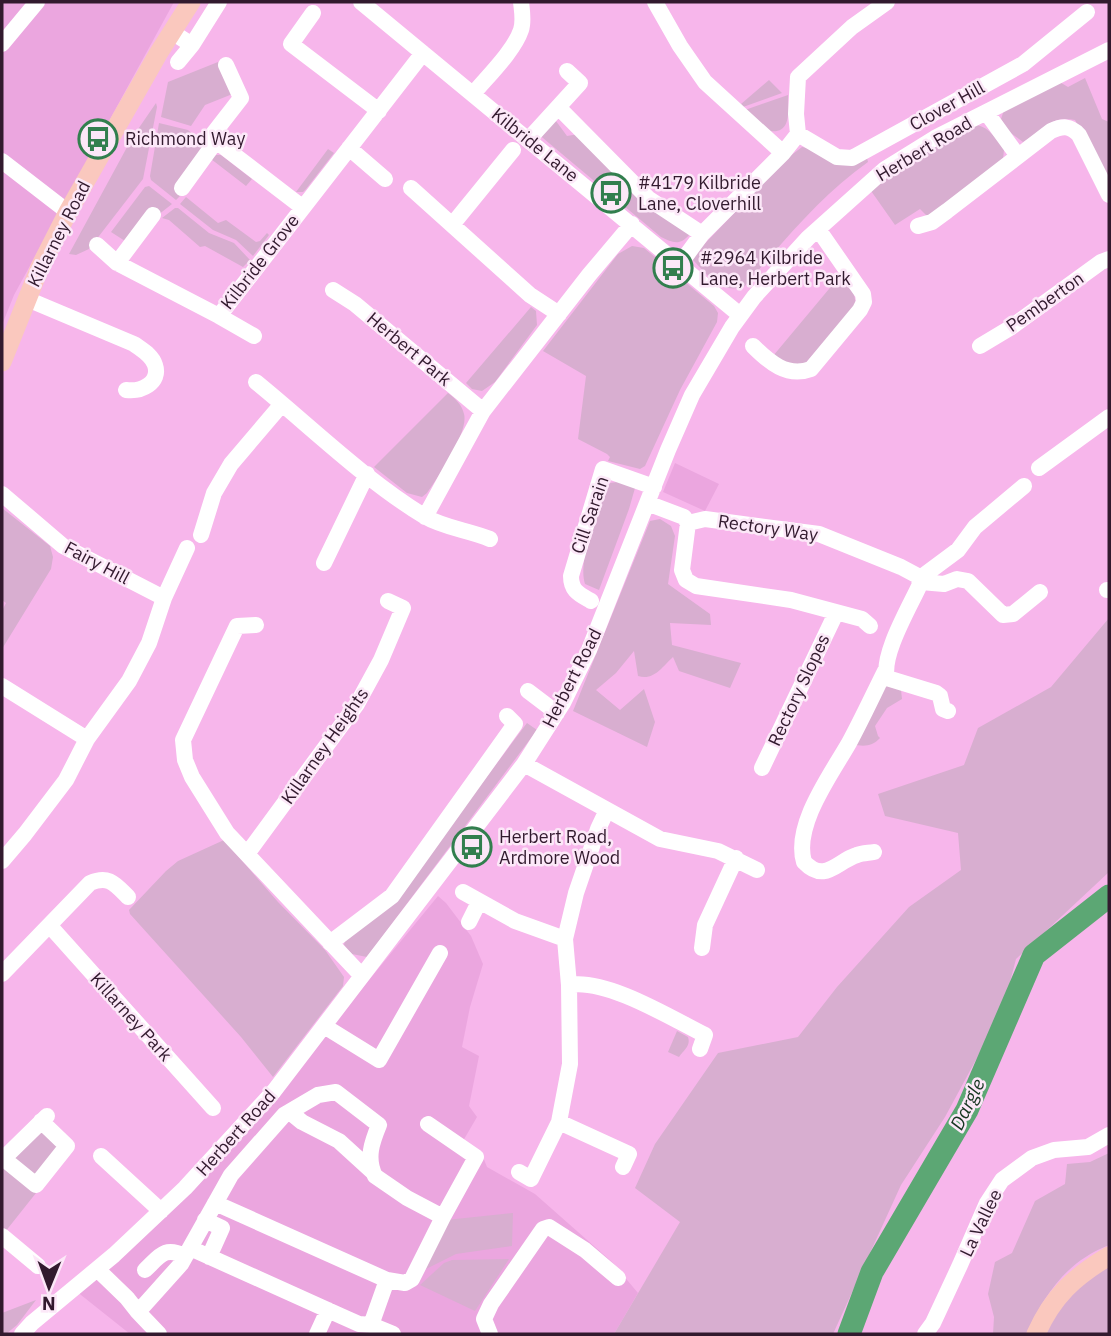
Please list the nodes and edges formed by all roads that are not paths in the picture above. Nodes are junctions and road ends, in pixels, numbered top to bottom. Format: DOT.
graph roads {
  1 [pos="37,2"];
  2 [pos="191,2"];
  3 [pos="219,2"];
  4 [pos="521,2"];
  5 [pos="655,2"];
  6 [pos="887,2"];
  7 [pos="371,5"];
  8 [pos="1087,12"];
  9 [pos="313,13"];
  10 [pos="172,32"];
  11 [pos="2,44"];
  12 [pos="192,45"];
  13 [pos="1109,50"];
  14 [pos="423,53"];
  15 [pos="178,62"];
  16 [pos="226,65"];
  17 [pos="567,71"];
  18 [pos="473,94"];
  19 [pos="379,111"];
  20 [pos="563,112"];
  21 [pos="986,112"];
  22 [pos="798,134"];
  23 [pos="528,140"];
  24 [pos="216,141"];
  25 [pos="349,148"];
  26 [pos="513,150"];
  27 [pos="783,153"];
  28 [pos="1018,156"];
  29 [pos="2,161"];
  30 [pos="385,179"];
  31 [pos="182,188"];
  32 [pos="411,188"];
  33 [pos="1109,195"];
  34 [pos="302,208"];
  35 [pos="68,212"];
  36 [pos="153,215"];
  37 [pos="452,225"];
  38 [pos="632,225"];
  39 [pos="918,226"];
  40 [pos="818,229"];
  41 [pos="702,234"];
  42 [pos="97,245"];
  43 [pos="1109,259"];
  44 [pos="117,262"];
  45 [pos="680,264"];
  46 [pos="333,290"];
  47 [pos="27,299"];
  48 [pos="559,314"];
  49 [pos="740,315"];
  50 [pos="219,316"];
  51 [pos="254,336"];
  52 [pos="753,346"];
  53 [pos="980,346"];
  54 [pos="2,362"];
  55 [pos="256,382"];
  56 [pos="126,390"];
  57 [pos="282,404"];
  58 [pos="483,411"];
  59 [pos="1109,417"];
  60 [pos="1039,468"];
  61 [pos="367,474"];
  62 [pos="1024,486"];
  63 [pos="654,487"];
  64 [pos="2,494"];
  65 [pos="647,503"];
  66 [pos="425,517"];
  67 [pos="688,523"];
  68 [pos="201,535"];
  69 [pos="490,539"];
  70 [pos="187,548"];
  71 [pos="324,563"];
  72 [pos="920,580"];
  73 [pos="1040,592"];
  74 [pos="164,598"];
  75 [pos="388,601"];
  76 [pos="591,601"];
  77 [pos="836,613"];
  78 [pos="256,625"];
  79 [pos="870,626"];
  80 [pos="885,671"];
  81 [pos="2,686"];
  82 [pos="528,691"];
  83 [pos="948,711"];
  84 [pos="557,713"];
  85 [pos="507,716"];
  86 [pos="87,739"];
  87 [pos="524,764"];
  88 [pos="762,768"];
  89 [pos="607,810"];
  90 [pos="874,852"];
  91 [pos="247,854"];
  92 [pos="736,858"];
  93 [pos="2,862"];
  94 [pos="757,870"];
  95 [pos="463,892"];
  96 [pos="128,897"];
  97 [pos="479,902"];
  98 [pos="469,922"];
  99 [pos="50,926"];
  100 [pos="565,939"];
  101 [pos="330,943"];
  102 [pos="702,948"];
  103 [pos="440,953"];
  104 [pos="2,974"];
  105 [pos="361,975"];
  106 [pos="569,985"];
  107 [pos="324,1026"];
  108 [pos="700,1049"];
  109 [pos="213,1108"];
  110 [pos="290,1113"];
  111 [pos="559,1122"];
  112 [pos="428,1124"];
  113 [pos="1109,1135"];
  114 [pos="101,1156"];
  115 [pos="3,1160"];
  116 [pos="623,1167"];
  117 [pos="373,1172"];
  118 [pos="519,1172"];
  119 [pos="215,1203"];
  120 [pos="161,1211"];
  121 [pos="443,1217"];
  122 [pos="205,1220"];
  123 [pos="2,1236"];
  124 [pos="188,1252"];
  125 [pos="1109,1256"];
  126 [pos="209,1257"];
  127 [pos="38,1266"];
  128 [pos="97,1269"];
  129 [pos="145,1270"];
  130 [pos="618,1278"];
  131 [pos="387,1280"];
  132 [pos="328,1310"];
  133 [pos="138,1312"];
  134 [pos="371,1325"];
  135 [pos="22,1334"];
  136 [pos="159,1334"];
  137 [pos="317,1334"];
  138 [pos="393,1334"];
  139 [pos="490,1334"];
  140 [pos="925,1334"];
  141 [pos="1036,1334"];
  1 -- 11 [label="street"];
  2 -- 10 [label="main road, Killarney Road"];
  3 -- 12 [label="street"];
  4 -- 18 [label="street"];
  5 -- 27 [label="street"];
  6 -- 22 [label="street"];
  7 -- 14 [label="street, Kilbride Lane"];
  8 -- 22 [label="street, Clover Hill"];
  9 -- 19 [label="street"];
  10 -- 12 [label="street"];
  10 -- 35 [label="main road, Killarney Road"];
  12 -- 15 [label="street"];
  13 -- 21 [label="street, Herbert Road"];
  14 -- 18 [label="street, Kilbride Lane"];
  14 -- 19 [label="street, Kilbride Grove"];
  16 -- 24 [label="street"];
  17 -- 23 [label="street"];
  18 -- 23 [label="street, Kilbride Lane"];
  19 -- 25 [label="street, Kilbride Grove"];
  20 -- 41 [label="street"];
  21 -- 28 [label="street"];
  21 -- 40 [label="street, Herbert Road"];
  22 -- 27 [label="street"];
  23 -- 38 [label="street, Kilbride Lane"];
  24 -- 31 [label="street"];
  24 -- 34 [label="street, Kilbride Grove"];
  25 -- 30 [label="street"];
  25 -- 34 [label="street, Kilbride Grove"];
  26 -- 37 [label="street"];
  27 -- 41 [label="street"];
  28 -- 33 [label="street"];
  28 -- 39 [label="street"];
  29 -- 35 [label="street"];
  32 -- 37 [label="street"];
  34 -- 50 [label="street, Kilbride Grove"];
  35 -- 47 [label="main road, Killarney Road"];
  36 -- 44 [label="street"];
  37 -- 48 [label="street"];
  38 -- 45 [label="street, Kilbride Lane"];
  38 -- 48 [label="street"];
  40 -- 49 [label="street, Herbert Road"];
  40 -- 52 [label="street"];
  41 -- 45 [label="street"];
  42 -- 44 [label="street, Kilbride Grove"];
  43 -- 53 [label="street, Pemberton"];
  44 -- 50 [label="street, Kilbride Grove"];
  45 -- 49 [label="street, Kilbride Lane"];
  46 -- 58 [label="street, Herbert Park"];
  47 -- 54 [label="main road, Killarney Road"];
  47 -- 56 [label="street"];
  48 -- 58 [label="street"];
  49 -- 63 [label="street, Herbert Road"];
  50 -- 51 [label="street, Kilbride Grove"];
  55 -- 57 [label="street"];
  57 -- 61 [label="street"];
  57 -- 68 [label="street"];
  58 -- 66 [label="street"];
  59 -- 60 [label="street"];
  61 -- 66 [label="street"];
  61 -- 71 [label="street"];
  62 -- 72 [label="street"];
  63 -- 65 [label="street, Herbert Road"];
  63 -- 76 [label="street, Cill Sarain"];
  64 -- 74 [label="street, Fairy Hill"];
  65 -- 67 [label="street"];
  65 -- 84 [label="street, Herbert Road"];
  66 -- 69 [label="street"];
  67 -- 72 [label="street, Rectory Way"];
  67 -- 77 [label="street, Rectory Slopes"];
  70 -- 74 [label="street"];
  72 -- 73 [label="street"];
  72 -- 80 [label="street"];
  74 -- 86 [label="street"];
  75 -- 91 [label="street, Killarney Heights"];
  77 -- 79 [label="street, Rectory Slopes"];
  77 -- 88 [label="street, Rectory Slopes"];
  78 -- 91 [label="street"];
  80 -- 83 [label="street"];
  80 -- 90 [label="street"];
  81 -- 86 [label="street"];
  82 -- 84 [label="street"];
  84 -- 87 [label="street, Herbert Road"];
  85 -- 101 [label="street"];
  86 -- 93 [label="street"];
  87 -- 89 [label="street"];
  87 -- 105 [label="street, Herbert Road"];
  89 -- 92 [label="street"];
  89 -- 100 [label="street"];
  91 -- 101 [label="street"];
  92 -- 94 [label="street"];
  92 -- 102 [label="street"];
  95 -- 97 [label="street"];
  96 -- 99 [label="street"];
  97 -- 98 [label="street"];
  97 -- 100 [label="street"];
  99 -- 104 [label="street"];
  99 -- 109 [label="street, Killarney Park"];
  100 -- 106 [label="street"];
  101 -- 105 [label="street"];
  103 -- 107 [label="street"];
  105 -- 107 [label="street, Herbert Road"];
  106 -- 108 [label="street"];
  106 -- 111 [label="street"];
  107 -- 120 [label="street, Herbert Road"];
  110 -- 117 [label="street"];
  110 -- 117 [label="street"];
  110 -- 119 [label="street"];
  111 -- 116 [label="street"];
  111 -- 118 [label="street"];
  112 -- 121 [label="street"];
  113 -- 140 [label="street, La Vallee"];
  114 -- 120 [label="street"];
  115 -- 115 [label="street"];
  117 -- 121 [label="street"];
  119 -- 122 [label="street"];
  119 -- 131 [label="street"];
  120 -- 128 [label="street, Herbert Road"];
  121 -- 131 [label="street"];
  122 -- 124 [label="street"];
  122 -- 126 [label="street"];
  123 -- 127 [label="street"];
  124 -- 126 [label="street"];
  124 -- 129 [label="street"];
  124 -- 133 [label="street"];
  125 -- 141 [label="main road"];
  126 -- 132 [label="street"];
  128 -- 133 [label="street"];
  128 -- 135 [label="street, Herbert Road"];
  130 -- 139 [label="street"];
  131 -- 134 [label="street"];
  132 -- 134 [label="street"];
  132 -- 137 [label="street"];
  133 -- 136 [label="street"];
  134 -- 138 [label="street"];
}
